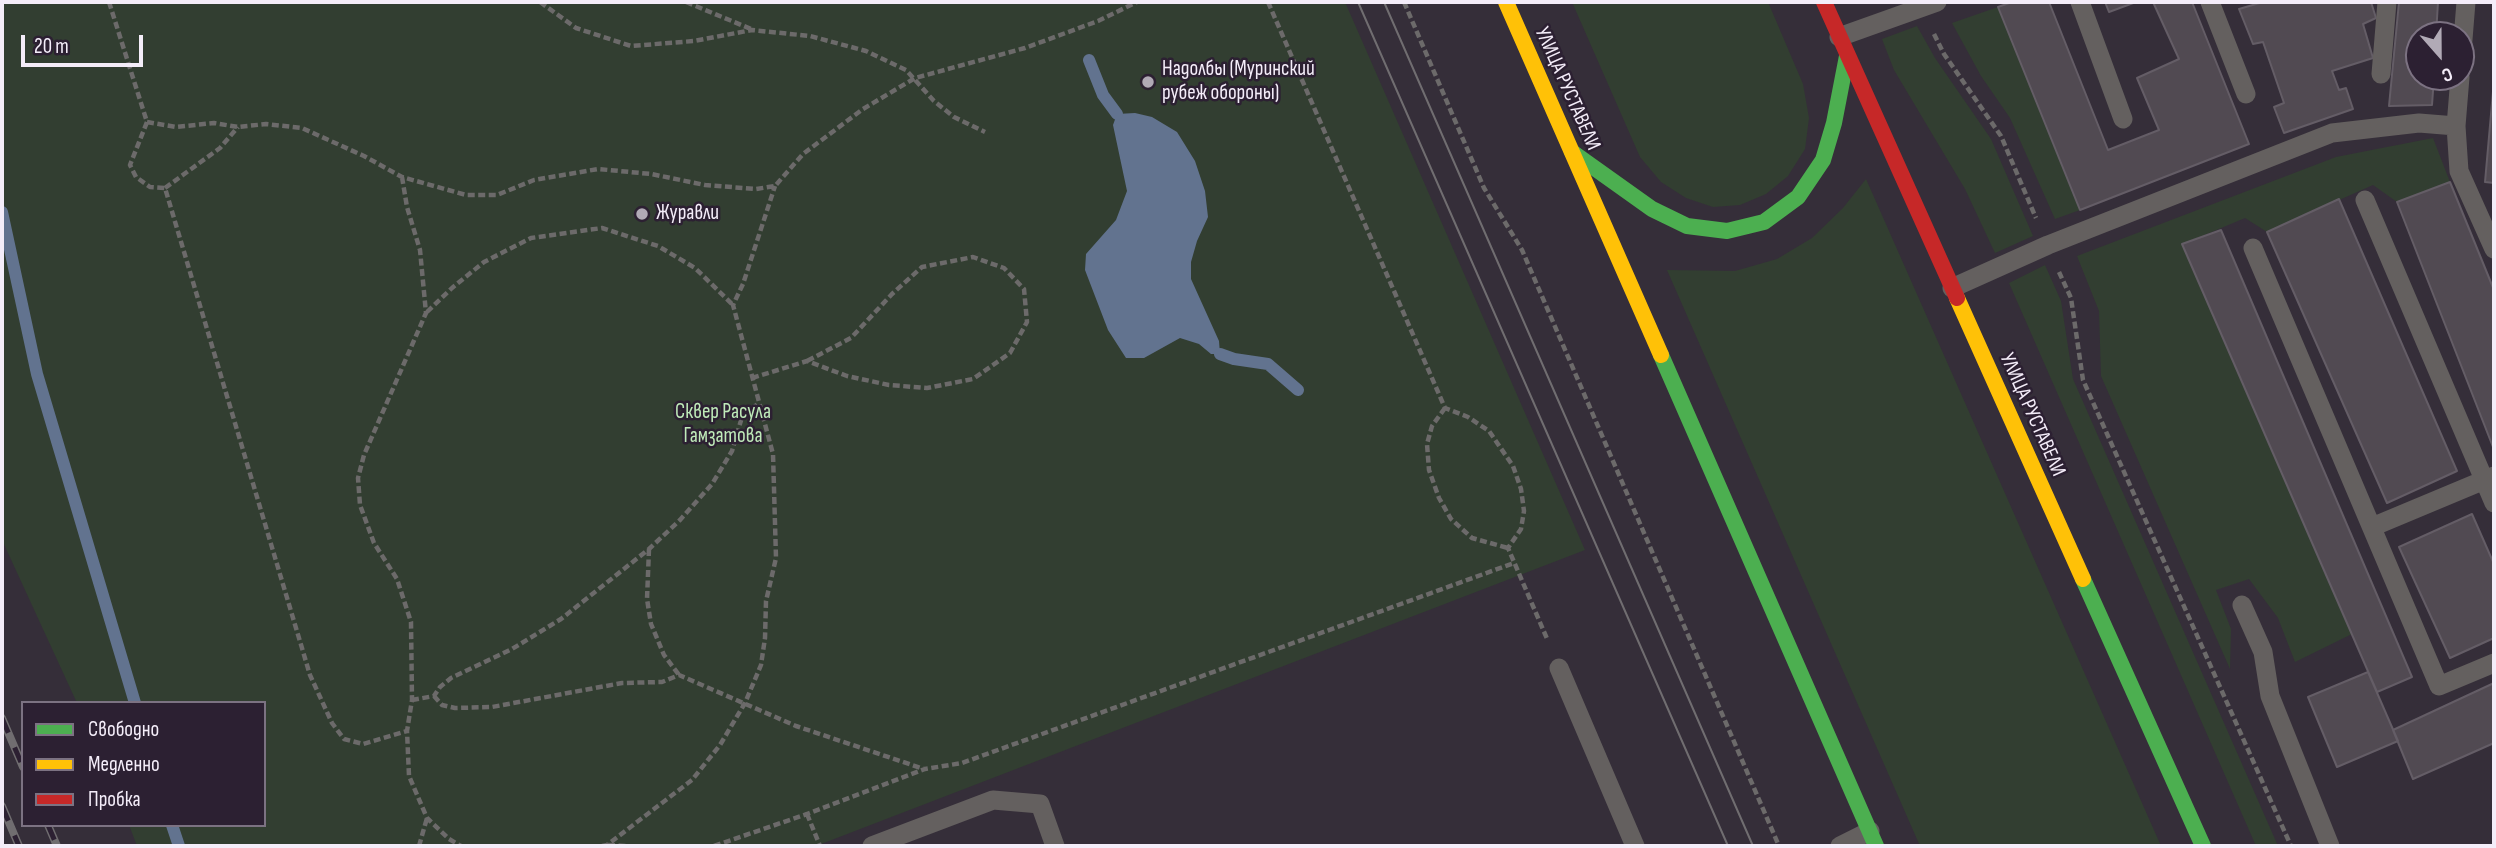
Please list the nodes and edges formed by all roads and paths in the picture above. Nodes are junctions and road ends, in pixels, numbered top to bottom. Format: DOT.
graph roads {
  1 [pos="109,2"];
  2 [pos="540,2"];
  3 [pos="686,2"];
  4 [pos="1137,2"];
  5 [pos="1268,2"];
  6 [pos="1404,2"];
  7 [pos="1506,2"];
  8 [pos="1824,2"];
  9 [pos="2080,2"];
  10 [pos="2210,2"];
  11 [pos="2388,2"];
  12 [pos="2466,2"];
  13 [pos="1929,5"];
  14 [pos="2464,21"];
  15 [pos="752,30"];
  16 [pos="1839,37"];
  17 [pos="1847,56"];
  18 [pos="2381,74"];
  19 [pos="915,78"];
  20 [pos="2459,91"];
  21 [pos="2246,94"];
  22 [pos="2123,119"];
  23 [pos="147,122"];
  24 [pos="2456,126"];
  25 [pos="238,127"];
  26 [pos="985,132"];
  27 [pos="1572,152"];
  28 [pos="402,177"];
  29 [pos="775,186"];
  30 [pos="165,188"];
  31 [pos="2365,200"];
  32 [pos="2048,245"];
  33 [pos="2253,248"];
  34 [pos="2494,249"];
  35 [pos="1952,288"];
  36 [pos="733,305"];
  37 [pos="426,313"];
  38 [pos="807,361"];
  39 [pos="752,378"];
  40 [pos="759,403"];
  41 [pos="1445,408"];
  42 [pos="2489,478"];
  43 [pos="2494,503"];
  44 [pos="2372,527"];
  45 [pos="1508,548"];
  46 [pos="649,549"];
  47 [pos="1514,563"];
  48 [pos="2242,604"];
  49 [pos="2494,663"];
  50 [pos="1559,668"];
  51 [pos="679,676"];
  52 [pos="434,696"];
  53 [pos="412,700"];
  54 [pos="745,703"];
  55 [pos="407,731"];
  56 [pos="925,769"];
  57 [pos="807,814"];
  58 [pos="427,818"];
  59 [pos="1873,839"];
  60 [pos="419,846"];
  61 [pos="461,846"];
  62 [pos="604,846"];
  63 [pos="628,846"];
  64 [pos="714,846"];
  65 [pos="820,846"];
  66 [pos="872,846"];
  67 [pos="1055,846"];
  68 [pos="1635,846"];
  69 [pos="1779,846"];
  70 [pos="1840,846"];
  71 [pos="2203,846"];
  72 [pos="2291,846"];
  73 [pos="2330,846"];
  1 -- 23 [label="path"];
  2 -- 15 [label="path"];
  3 -- 15 [label="path"];
  4 -- 19 [label="path"];
  5 -- 41 [label="path"];
  6 -- 69 [label="path"];
  7 -- 27 [label="main road, УЛИЦА РУСТАВЕЛИ"];
  8 -- 16 [label="main road, УЛИЦА РУСТАВЕЛИ"];
  9 -- 22 [label="lane"];
  10 -- 21 [label="lane"];
  11 -- 18 [label="lane"];
  12 -- 14 [label="lane"];
  13 -- 16 [label="lane"];
  13 -- 32 [label="path"];
  15 -- 19 [label="path"];
  16 -- 17 [label="main road, УЛИЦА РУСТАВЕЛИ"];
  17 -- 27 [label="main road"];
  17 -- 35 [label="main road, УЛИЦА РУСТАВЕЛИ"];
  19 -- 26 [label="path"];
  19 -- 29 [label="path"];
  20 -- 24 [label="lane"];
  23 -- 25 [label="path"];
  23 -- 30 [label="path"];
  24 -- 32 [label="lane"];
  24 -- 34 [label="lane"];
  25 -- 28 [label="path"];
  25 -- 30 [label="path"];
  27 -- 59 [label="main road, УЛИЦА РУСТАВЕЛИ"];
  28 -- 29 [label="path"];
  28 -- 37 [label="path"];
  29 -- 36 [label="path"];
  30 -- 55 [label="path"];
  31 -- 42 [label="lane"];
  32 -- 35 [label="lane"];
  32 -- 72 [label="path"];
  33 -- 44 [label="lane"];
  35 -- 71 [label="main road, УЛИЦА РУСТАВЕЛИ"];
  36 -- 37 [label="path"];
  36 -- 39 [label="path"];
  37 -- 53 [label="path"];
  38 -- 38 [label="path"];
  38 -- 39 [label="path"];
  39 -- 40 [label="path"];
  40 -- 46 [label="path"];
  40 -- 54 [label="path"];
  41 -- 45 [label="path"];
  41 -- 45 [label="path"];
  42 -- 43 [label="lane"];
  42 -- 44 [label="lane"];
  44 -- 49 [label="lane"];
  45 -- 47 [label="path"];
  46 -- 51 [label="path"];
  46 -- 52 [label="path"];
  47 -- 50 [label="path"];
  47 -- 56 [label="path"];
  48 -- 73 [label="lane"];
  50 -- 68 [label="lane"];
  51 -- 52 [label="path"];
  51 -- 54 [label="path"];
  52 -- 53 [label="path"];
  53 -- 55 [label="path"];
  54 -- 56 [label="path"];
  54 -- 62 [label="path"];
  55 -- 58 [label="path"];
  56 -- 57 [label="path"];
  57 -- 64 [label="path"];
  57 -- 65 [label="path"];
  58 -- 60 [label="path"];
  58 -- 61 [label="path"];
  59 -- 70 [label="lane"];
  62 -- 63 [label="path"];
  66 -- 67 [label="lane"];
}
